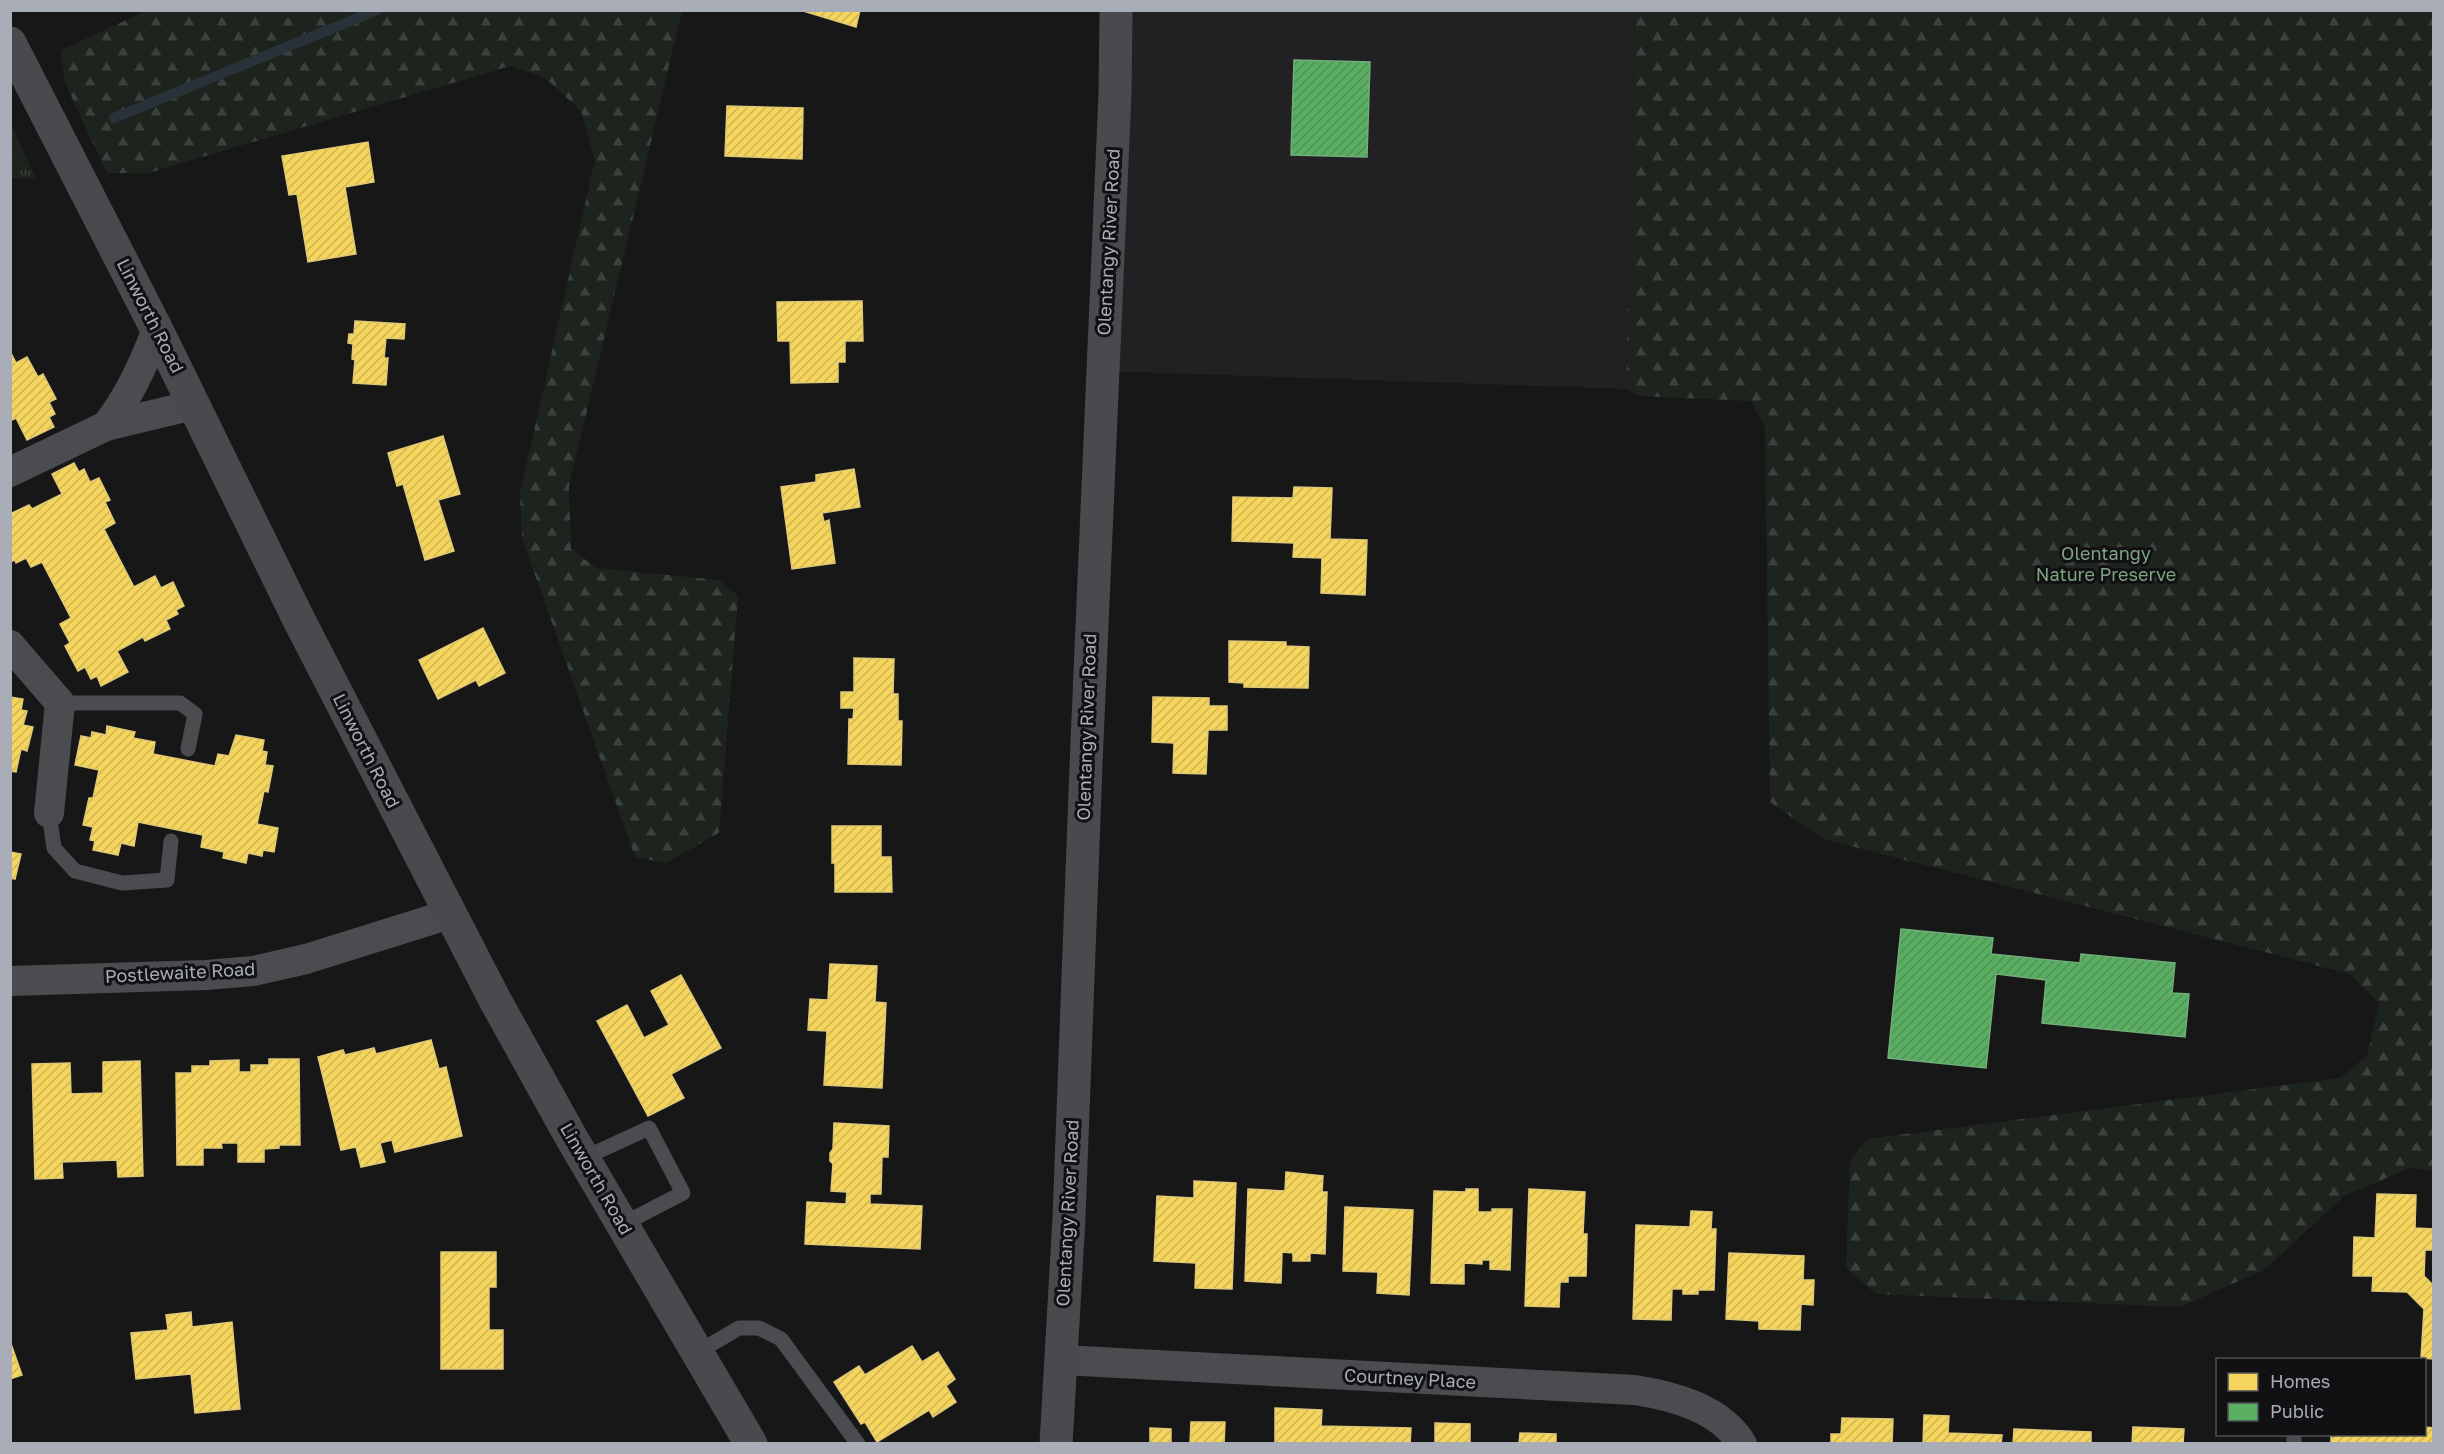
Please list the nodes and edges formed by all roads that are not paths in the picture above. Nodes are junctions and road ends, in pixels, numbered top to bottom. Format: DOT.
graph roads {
  1 [pos="1116,10"];
  2 [pos="10,43"];
  3 [pos="157,330"];
  4 [pos="194,405"];
  5 [pos="106,426"];
  6 [pos="10,472"];
  7 [pos="10,645"];
  8 [pos="60,703"];
  9 [pos="188,749"];
  10 [pos="49,813"];
  11 [pos="171,841"];
  12 [pos="450,914"];
  13 [pos="10,981"];
  14 [pos="584,1158"];
  15 [pos="623,1224"];
  16 [pos="698,1352"];
  17 [pos="1062,1360"];
  18 [pos="751,1443"];
  19 [pos="858,1443"];
  20 [pos="1056,1443"];
  21 [pos="1742,1443"];
  1 -- 17 [label="main road, Olentangy River Road"];
  2 -- 3 [label="main road, Linworth Road"];
  3 -- 4 [label="main road, Linworth Road"];
  3 -- 5 [label="street"];
  4 -- 5 [label="street"];
  4 -- 12 [label="main road, Linworth Road"];
  5 -- 6 [label="street"];
  7 -- 8 [label="street"];
  8 -- 9 [label="lane"];
  8 -- 10 [label="street"];
  10 -- 11 [label="lane"];
  12 -- 13 [label="street, Postlewaite Road"];
  12 -- 14 [label="main road, Linworth Road"];
  14 -- 15 [label="main road, Linworth Road"];
  14 -- 15 [label="lane"];
  15 -- 16 [label="main road, Linworth Road"];
  16 -- 18 [label="main road, Linworth Road"];
  16 -- 19 [label="lane"];
  17 -- 20 [label="main road, Olentangy River Road"];
  17 -- 21 [label="street, Courtney Place"];
}
